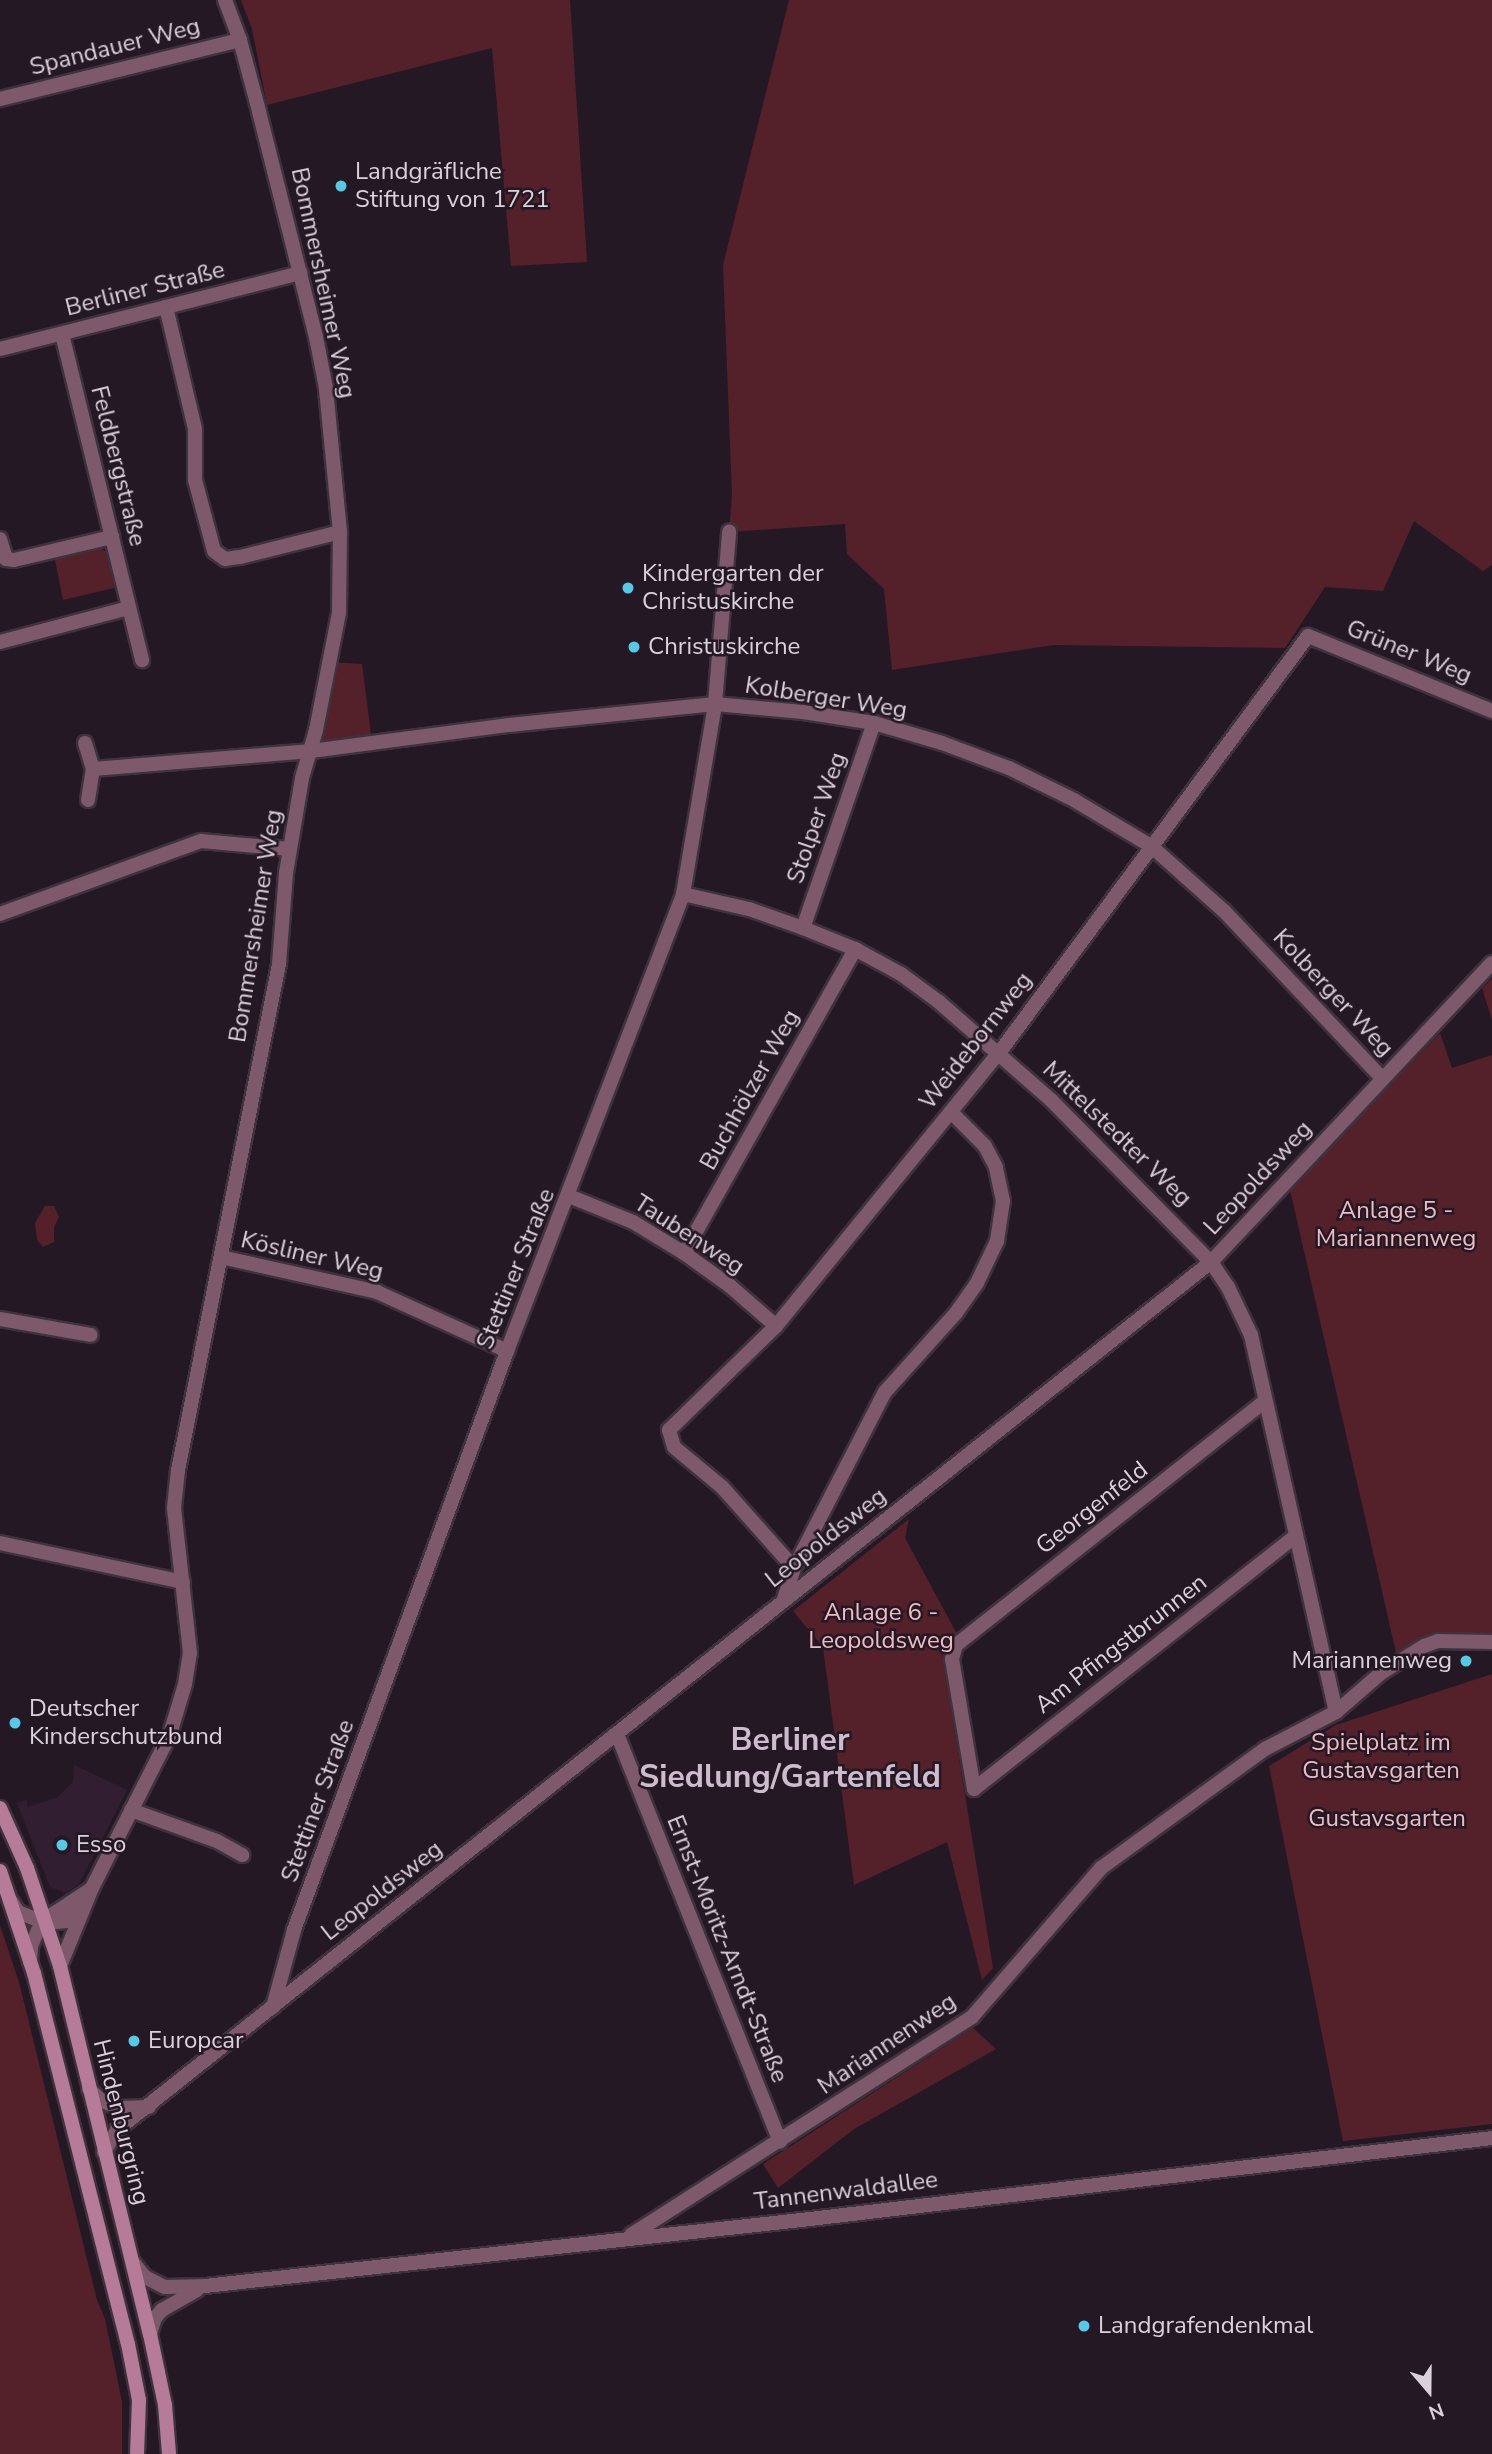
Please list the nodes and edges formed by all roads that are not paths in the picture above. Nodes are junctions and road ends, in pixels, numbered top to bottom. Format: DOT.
graph roads {
  1 [pos="225,0"];
  2 [pos="240,40"];
  3 [pos="0,99"];
  4 [pos="301,274"];
  5 [pos="166,307"];
  6 [pos="62,334"];
  7 [pos="0,349"];
  8 [pos="340,532"];
  9 [pos="729,532"];
  10 [pos="112,537"];
  11 [pos="0,539"];
  12 [pos="129,608"];
  13 [pos="1308,636"];
  14 [pos="0,642"];
  15 [pos="142,660"];
  16 [pos="715,704"];
  17 [pos="1492,711"];
  18 [pos="874,723"];
  19 [pos="85,743"];
  20 [pos="311,751"];
  21 [pos="93,769"];
  22 [pos="89,800"];
  23 [pos="1151,846"];
  24 [pos="290,849"];
  25 [pos="683,894"];
  26 [pos="0,914"];
  27 [pos="803,928"];
  28 [pos="855,949"];
  29 [pos="1492,963"];
  30 [pos="999,1053"];
  31 [pos="1382,1078"];
  32 [pos="951,1112"];
  33 [pos="569,1196"];
  34 [pos="684,1253"];
  35 [pos="221,1257"];
  36 [pos="1211,1262"];
  37 [pos="0,1319"];
  38 [pos="776,1326"];
  39 [pos="91,1335"];
  40 [pos="507,1351"];
  41 [pos="1265,1401"];
  42 [pos="1296,1536"];
  43 [pos="0,1542"];
  44 [pos="794,1568"];
  45 [pos="183,1582"];
  46 [pos="784,1600"];
  47 [pos="1492,1642"];
  48 [pos="1336,1712"];
  49 [pos="617,1734"];
  50 [pos="974,1789"];
  51 [pos="0,1808"];
  52 [pos="131,1810"];
  53 [pos="242,1854"];
  54 [pos="0,1871"];
  55 [pos="32,1882"];
  56 [pos="92,1888"];
  57 [pos="10,1900"];
  58 [pos="63,1906"];
  59 [pos="85,1908"];
  60 [pos="45,1923"];
  61 [pos="30,1962"];
  62 [pos="60,1966"];
  63 [pos="273,2007"];
  64 [pos="89,2089"];
  65 [pos="149,2107"];
  66 [pos="1492,2137"];
  67 [pos="780,2142"];
  68 [pos="104,2152"];
  69 [pos="627,2238"];
  70 [pos="132,2261"];
  71 [pos="205,2286"];
  72 [pos="150,2334"];
  73 [pos="169,2453"];
  74 [pos="138,2454"];
  1 -- 2 [label="street, Bommersheimer Weg"];
  2 -- 3 [label="street, Spandauer Weg"];
  2 -- 4 [label="street, Bommersheimer Weg"];
  4 -- 5 [label="street, Berliner Straße"];
  4 -- 8 [label="street, Bommersheimer Weg"];
  5 -- 6 [label="street, Berliner Straße"];
  5 -- 8 [label="street"];
  6 -- 7 [label="street, Berliner Straße"];
  6 -- 10 [label="street, Feldbergstraße"];
  8 -- 20 [label="street, Bommersheimer Weg"];
  9 -- 16 [label="street, Stettiner Straße"];
  10 -- 11 [label="street"];
  10 -- 12 [label="street, Feldbergstraße"];
  12 -- 14 [label="street"];
  12 -- 15 [label="street, Feldbergstraße"];
  13 -- 17 [label="street, Grüner Weg"];
  13 -- 23 [label="street, Weidebornweg"];
  16 -- 18 [label="street, Kolberger Weg"];
  16 -- 20 [label="street, Kolberger Weg"];
  16 -- 25 [label="street, Stettiner Straße"];
  18 -- 23 [label="street, Kolberger Weg"];
  18 -- 27 [label="street, Stolper Weg"];
  19 -- 21 [label="street"];
  20 -- 21 [label="street, Kolberger Weg"];
  20 -- 24 [label="street, Bommersheimer Weg"];
  21 -- 22 [label="street"];
  23 -- 30 [label="street, Weidebornweg"];
  23 -- 31 [label="street, Kolberger Weg"];
  24 -- 26 [label="street"];
  24 -- 35 [label="street, Bommersheimer Weg"];
  25 -- 27 [label="street, Mittelstedter Weg"];
  25 -- 33 [label="street, Stettiner Straße"];
  27 -- 28 [label="street, Mittelstedter Weg"];
  28 -- 30 [label="street, Mittelstedter Weg"];
  28 -- 34 [label="street, Buchhölzer Weg"];
  29 -- 31 [label="street, Leopoldsweg"];
  30 -- 32 [label="street, Weidebornweg"];
  30 -- 36 [label="street, Mittelstedter Weg"];
  31 -- 36 [label="street, Leopoldsweg"];
  32 -- 38 [label="street, Weidebornweg"];
  32 -- 44 [label="street"];
  33 -- 34 [label="street, Taubenweg"];
  33 -- 40 [label="street, Stettiner Straße"];
  34 -- 38 [label="street, Taubenweg"];
  35 -- 40 [label="street, Kösliner Weg"];
  35 -- 45 [label="street, Bommersheimer Weg"];
  36 -- 41 [label="street, Mittelstedter Weg"];
  36 -- 46 [label="street, Leopoldsweg"];
  37 -- 39 [label="street"];
  38 -- 44 [label="street, Weidebornweg"];
  40 -- 63 [label="street, Stettiner Straße"];
  41 -- 42 [label="street, Mittelstedter Weg"];
  41 -- 50 [label="street, Georgenfeld"];
  42 -- 48 [label="street, Mittelstedter Weg"];
  42 -- 50 [label="street, Am Pfingstbrunnen"];
  43 -- 45 [label="street"];
  44 -- 46 [label="street"];
  45 -- 52 [label="street, Bommersheimer Weg"];
  46 -- 49 [label="street, Leopoldsweg"];
  47 -- 48 [label="street, Mariannenweg"];
  48 -- 67 [label="street, Mariannenweg"];
  49 -- 63 [label="street, Leopoldsweg"];
  49 -- 67 [label="street, Ernst-Moritz-Arndt-Straße"];
  51 -- 55 [label="street, Hindenburgring"];
  52 -- 53 [label="street"];
  52 -- 56 [label="street, Bommersheimer Weg"];
  54 -- 57 [label="street, Hindenburgring"];
  55 -- 58 [label="street"];
  55 -- 60 [label="street, Hindenburgring"];
  56 -- 58 [label="street"];
  56 -- 59 [label="street, Bommersheimer Weg"];
  57 -- 60 [label="street"];
  57 -- 61 [label="street, Hindenburgring"];
  58 -- 60 [label="street"];
  59 -- 60 [label="street"];
  59 -- 62 [label="street, Bommersheimer Weg"];
  60 -- 61 [label="street"];
  60 -- 62 [label="street, Hindenburgring"];
  61 -- 74 [label="street, Hindenburgring"];
  62 -- 64 [label="street, Hindenburgring"];
  63 -- 65 [label="street, Leopoldsweg"];
  64 -- 65 [label="street"];
  64 -- 68 [label="street, Hindenburgring"];
  65 -- 68 [label="street, Leopoldsweg"];
  66 -- 69 [label="street, Tannenwaldallee"];
  67 -- 69 [label="street, Mariannenweg"];
  68 -- 70 [label="street, Hindenburgring"];
  69 -- 71 [label="street, Tannenwaldallee"];
  70 -- 71 [label="street, Tannenwaldallee"];
  70 -- 72 [label="street, Hindenburgring"];
  71 -- 72 [label="street, Tannenwaldallee"];
  72 -- 73 [label="street, Hindenburgring"];
}
